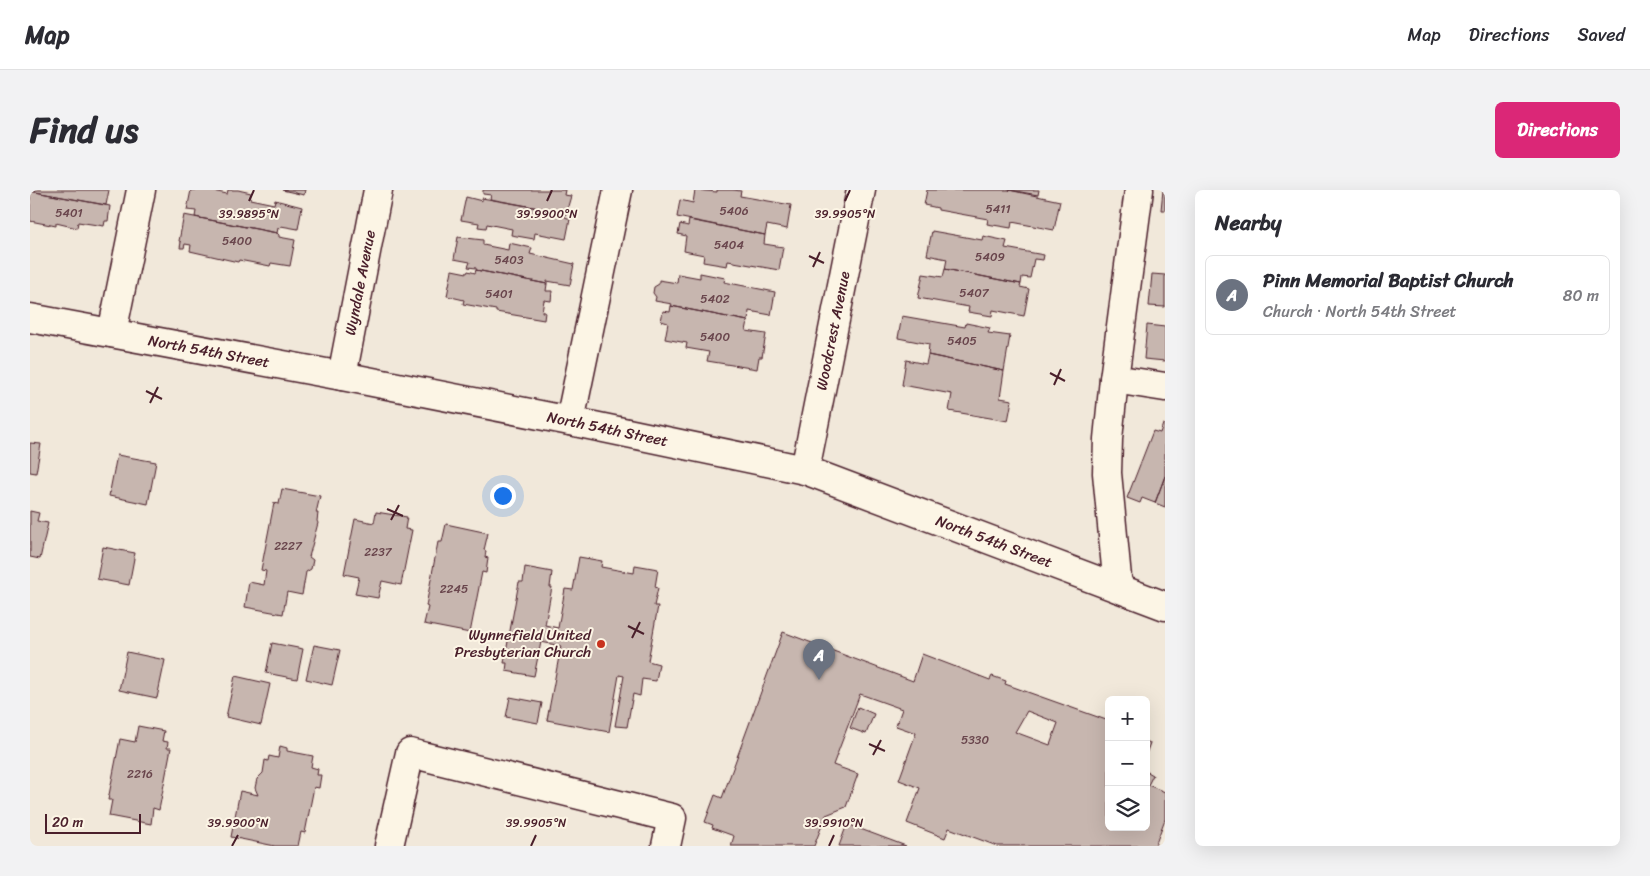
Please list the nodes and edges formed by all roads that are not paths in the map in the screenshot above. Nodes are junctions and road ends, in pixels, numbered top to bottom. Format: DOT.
graph roads {
  1 [pos="141,190"];
  2 [pos="378,190"];
  3 [pos="618,190"];
  4 [pos="861,190"];
  5 [pos="1139,190"];
  6 [pos="30,318"];
  7 [pos="112,334"];
  8 [pos="342,376"];
  9 [pos="1114,379"];
  10 [pos="1165,387"];
  11 [pos="570,421"];
  12 [pos="805,470"];
  13 [pos="1118,588"];
  14 [pos="1165,606"];
  15 [pos="389,846"];
  16 [pos="666,846"];
  1 -- 7 [label="street"];
  2 -- 8 [label="street, Wyndale Avenue"];
  3 -- 11 [label="street"];
  4 -- 12 [label="street, Woodcrest Avenue"];
  5 -- 9 [label="street"];
  6 -- 7 [label="street, North 54th Street"];
  7 -- 8 [label="street, North 54th Street"];
  8 -- 11 [label="street, North 54th Street"];
  9 -- 10 [label="street"];
  9 -- 13 [label="street"];
  11 -- 12 [label="street, North 54th Street"];
  12 -- 13 [label="street, North 54th Street"];
  13 -- 14 [label="street, North 54th Street"];
  15 -- 16 [label="street"];
}
